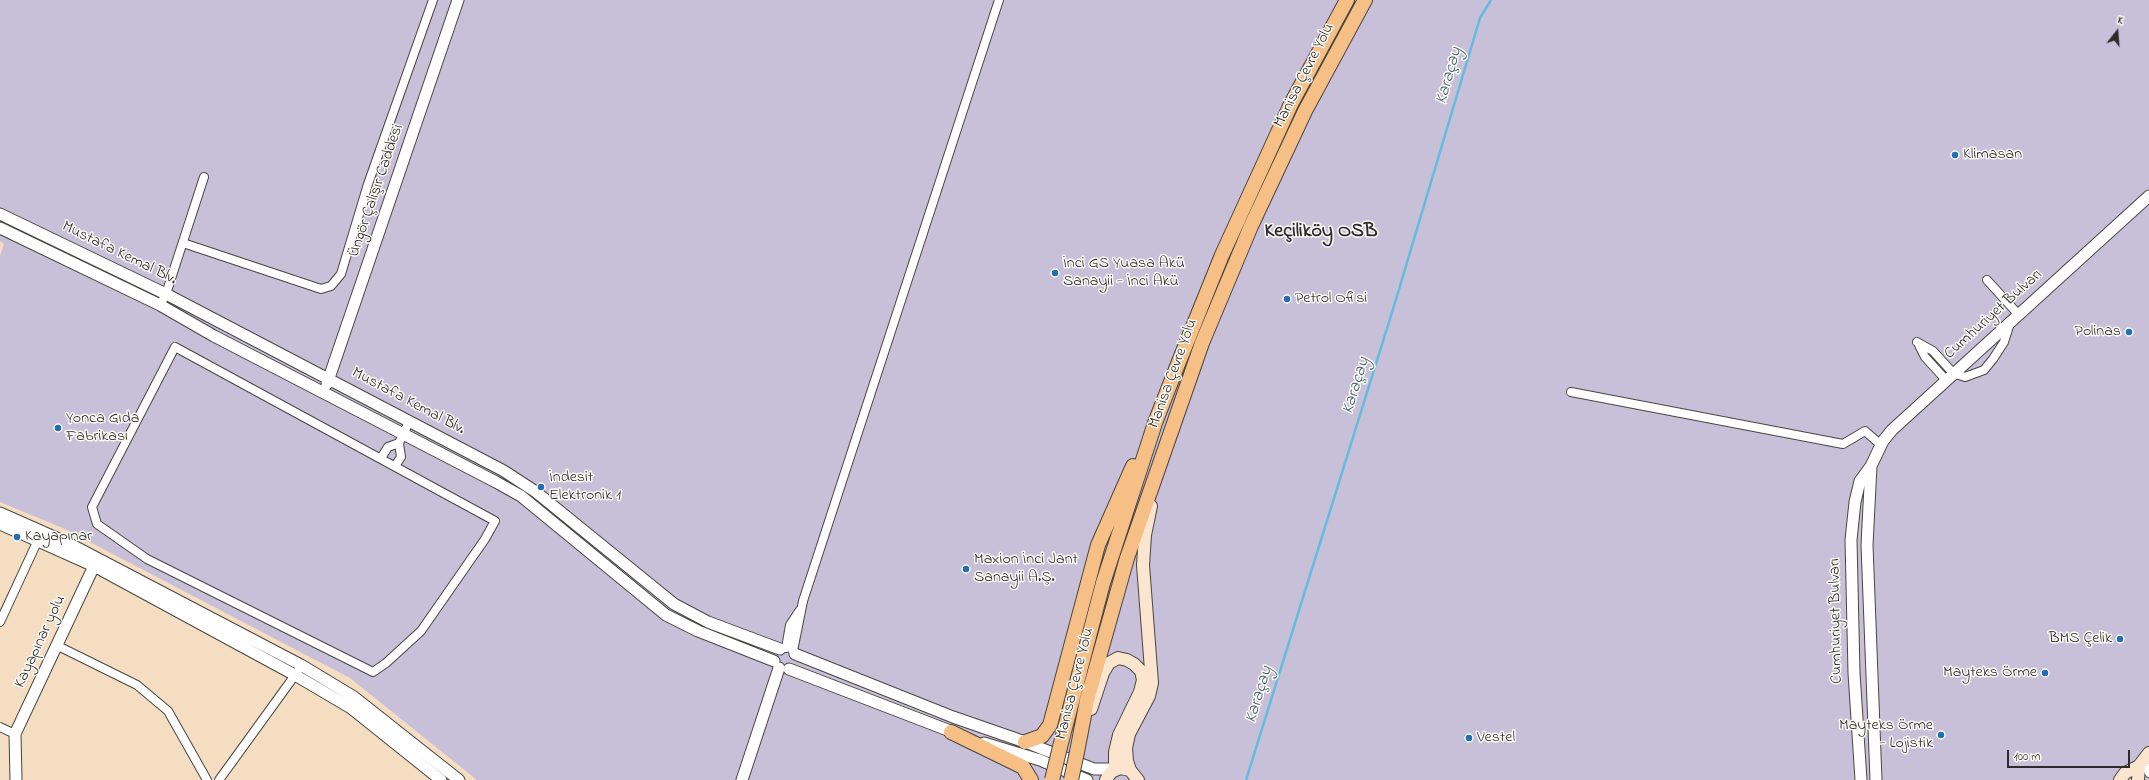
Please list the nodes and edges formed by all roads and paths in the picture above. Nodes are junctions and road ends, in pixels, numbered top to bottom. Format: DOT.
graph roads {
  1 [pos="433,0"];
  2 [pos="458,0"];
  3 [pos="999,0"];
  4 [pos="1346,0"];
  5 [pos="1365,0"];
  6 [pos="204,177"];
  7 [pos="2149,196"];
  8 [pos="0,214"];
  9 [pos="0,228"];
  10 [pos="183,243"];
  11 [pos="1988,280"];
  12 [pos="166,294"];
  13 [pos="160,305"];
  14 [pos="2015,317"];
  15 [pos="1950,376"];
  16 [pos="330,379"];
  17 [pos="323,391"];
  18 [pos="1571,392"];
  19 [pos="409,422"];
  20 [pos="1156,423"];
  21 [pos="1171,434"];
  22 [pos="401,439"];
  23 [pos="1881,445"];
  24 [pos="381,458"];
  25 [pos="395,466"];
  26 [pos="1872,466"];
  27 [pos="0,513"];
  28 [pos="0,524"];
  29 [pos="38,540"];
  30 [pos="94,566"];
  31 [pos="0,622"];
  32 [pos="58,646"];
  33 [pos="788,651"];
  34 [pos="301,665"];
  35 [pos="782,667"];
  36 [pos="1854,673"];
  37 [pos="1872,673"];
  38 [pos="295,675"];
  39 [pos="0,727"];
  40 [pos="951,732"];
  41 [pos="15,734"];
  42 [pos="1081,734"];
  43 [pos="1025,742"];
  44 [pos="2143,760"];
  45 [pos="1115,769"];
  46 [pos="2149,773"];
  47 [pos="1137,777"];
  48 [pos="16,780"];
  49 [pos="207,780"];
  50 [pos="219,780"];
  51 [pos="441,780"];
  52 [pos="459,780"];
  53 [pos="742,780"];
  54 [pos="1031,780"];
  55 [pos="1052,780"];
  56 [pos="1071,780"];
  57 [pos="1087,780"];
  58 [pos="1106,780"];
  59 [pos="1861,780"];
  60 [pos="1876,780"];
  61 [pos="2120,780"];
  62 [pos="2138,780"];
  1 -- 10 [label="street"];
  2 -- 16 [label="street, Üngör Çalışır Caddesi"];
  3 -- 33 [label="street"];
  4 -- 20 [label="highway, Manisa Çevre Yolu"];
  5 -- 21 [label="highway, Manisa Çevre Yolu"];
  6 -- 10 [label="street"];
  7 -- 14 [label="street, Cumhuriyet Bulvarı"];
  8 -- 12 [label="street, Mustafa Kemal Blv."];
  9 -- 13 [label="street, Mustafa Kemal Blv."];
  10 -- 12 [label="street"];
  11 -- 14 [label="street"];
  12 -- 13 [label="street"];
  12 -- 16 [label="street, Mustafa Kemal Blv."];
  13 -- 17 [label="street, Mustafa Kemal Blv."];
  14 -- 15 [label="street, Cumhuriyet Bulvarı"];
  14 -- 15 [label="street"];
  15 -- 23 [label="street, Cumhuriyet Bulvarı"];
  16 -- 17 [label="street, Üngör Çalışır Caddesi"];
  16 -- 19 [label="street, Mustafa Kemal Blv."];
  17 -- 22 [label="street, Mustafa Kemal Blv."];
  18 -- 23 [label="street"];
  19 -- 22 [label="street"];
  19 -- 33 [label="street, Mustafa Kemal Blv."];
  20 -- 43 [label="highway"];
  20 -- 55 [label="highway, Manisa Çevre Yolu, bridge"];
  21 -- 42 [label="highway, Manisa Çevre Yolu"];
  21 -- 47 [label="main road"];
  22 -- 24 [label="street"];
  22 -- 25 [label="street"];
  22 -- 35 [label="street, Mustafa Kemal Blv."];
  23 -- 26 [label="street, Cumhuriyet Bulvarı"];
  24 -- 25 [label="street"];
  24 -- 25 [label="street"];
  26 -- 36 [label="street, Cumhuriyet Bulvarı"];
  26 -- 37 [label="street, Cumhuriyet Bulvarı"];
  27 -- 34 [label="street"];
  28 -- 29 [label="street"];
  29 -- 30 [label="street"];
  29 -- 31 [label="street"];
  30 -- 32 [label="street, Kayapınar yolu"];
  30 -- 38 [label="street"];
  32 -- 41 [label="street, Kayapınar yolu"];
  32 -- 49 [label="street"];
  33 -- 35 [label="street"];
  33 -- 35 [label="street"];
  33 -- 43 [label="street, Mustafa Kemal Blv."];
  34 -- 38 [label="street"];
  34 -- 52 [label="street"];
  35 -- 40 [label="street, Mustafa Kemal Blv."];
  35 -- 53 [label="street"];
  36 -- 37 [label="street"];
  36 -- 59 [label="street, Cumhuriyet Bulvarı"];
  37 -- 60 [label="street, Cumhuriyet Bulvarı"];
  38 -- 50 [label="street"];
  38 -- 51 [label="street"];
  39 -- 41 [label="street"];
  40 -- 54 [label="highway"];
  40 -- 57 [label="street, Mustafa Kemal Blv."];
  41 -- 48 [label="street, Kayapınar yolu"];
  42 -- 45 [label="main road"];
  42 -- 56 [label="highway, Manisa Çevre Yolu, bridge"];
  43 -- 45 [label="street, Mustafa Kemal Blv."];
  44 -- 46 [label="street"];
  44 -- 61 [label="main road"];
  44 -- 62 [label="main road"];
  45 -- 47 [label="main road"];
  45 -- 58 [label="main road"];
}
